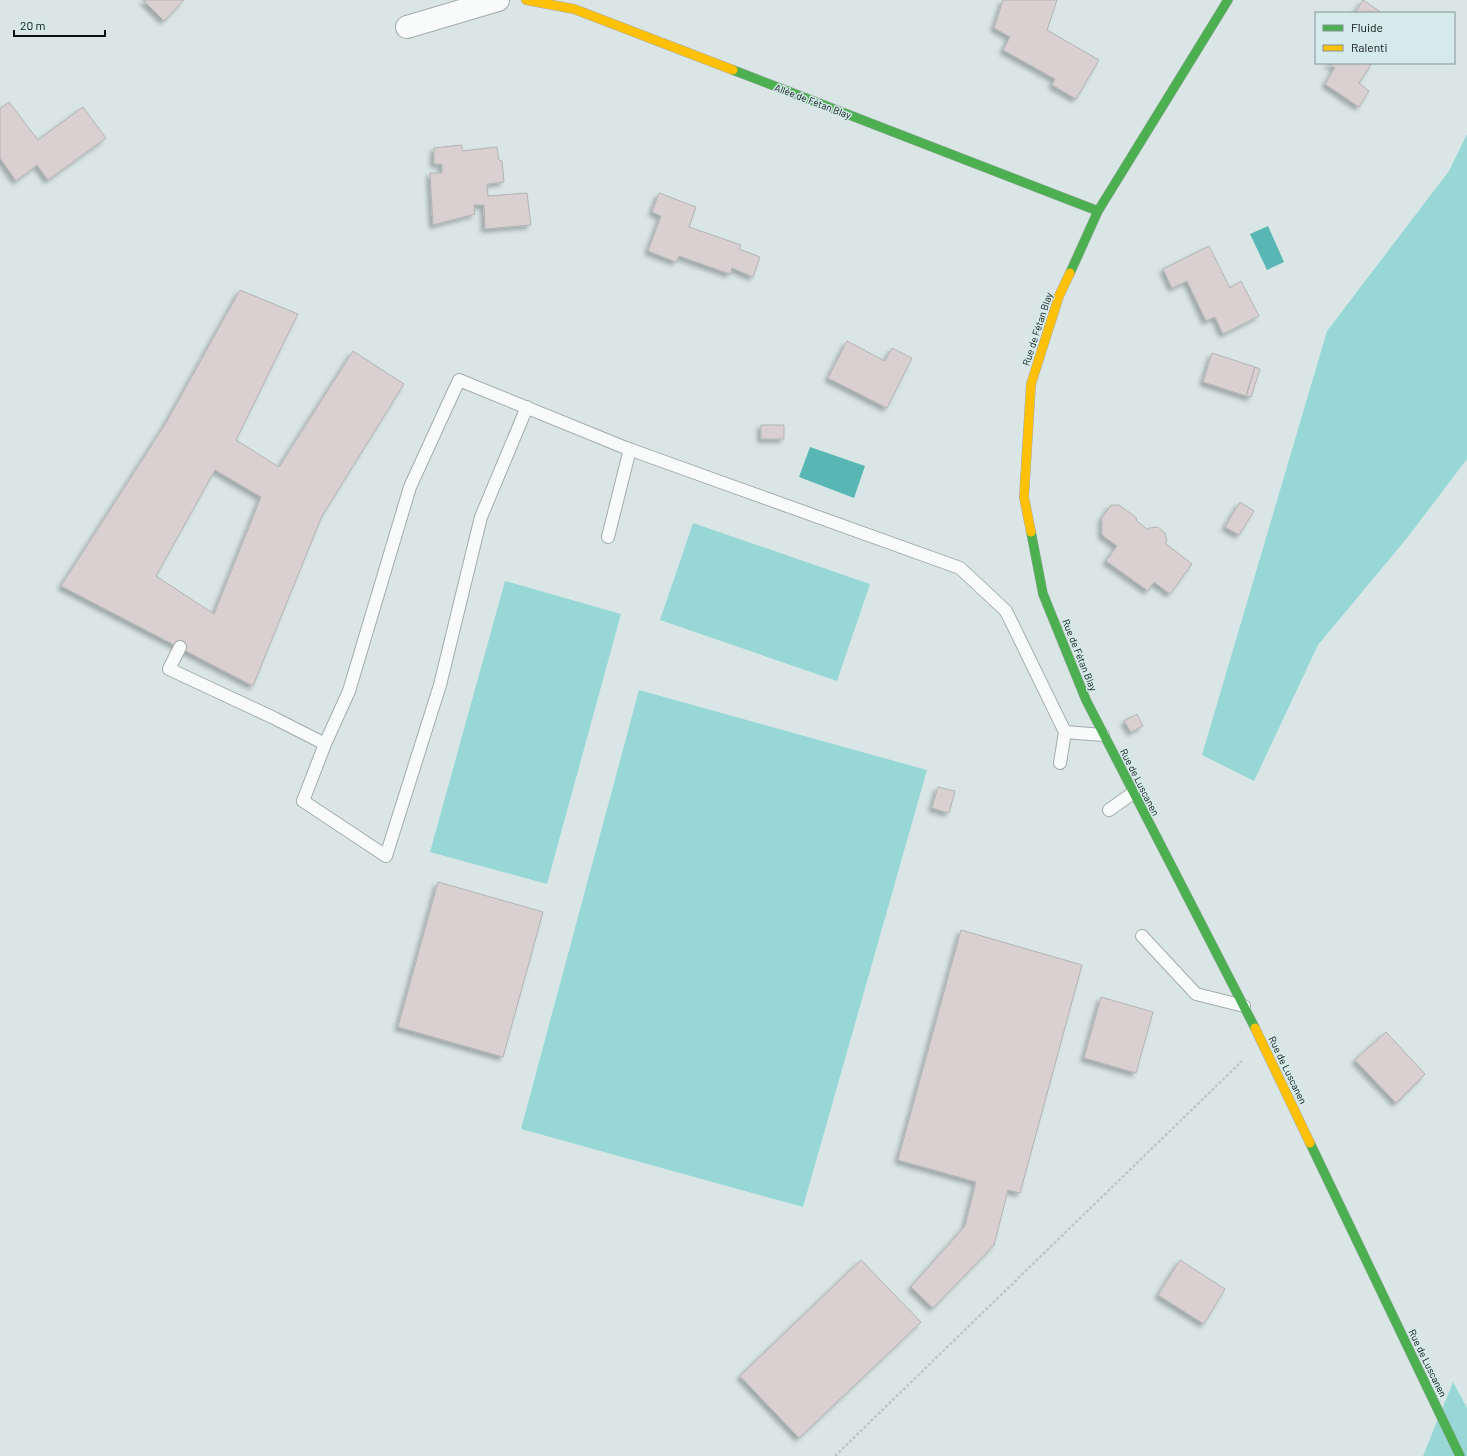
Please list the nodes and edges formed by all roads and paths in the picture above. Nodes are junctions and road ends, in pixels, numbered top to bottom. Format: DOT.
graph roads {
  1 [pos="498,0"];
  2 [pos="526,0"];
  3 [pos="1228,0"];
  4 [pos="406,27"];
  5 [pos="1098,211"];
  6 [pos="527,407"];
  7 [pos="630,449"];
  8 [pos="608,537"];
  9 [pos="180,648"];
  10 [pos="1086,700"];
  11 [pos="1065,732"];
  12 [pos="1103,736"];
  13 [pos="325,744"];
  14 [pos="1060,763"];
  15 [pos="1133,793"];
  16 [pos="1110,810"];
  17 [pos="1142,936"];
  18 [pos="1244,1006"];
  19 [pos="1262,1041"];
  20 [pos="834,1456"];
  21 [pos="1460,1456"];
  1 -- 4 [label="street"];
  2 -- 5 [label="street, Allée de Fétan Blay"];
  3 -- 5 [label="street, Rue de Fétan Blay"];
  5 -- 10 [label="street, Rue de Fétan Blay"];
  6 -- 7 [label="lane"];
  6 -- 13 [label="lane"];
  6 -- 13 [label="lane"];
  7 -- 8 [label="lane"];
  7 -- 11 [label="lane"];
  9 -- 13 [label="lane"];
  10 -- 12 [label="street, Rue de Luscanen"];
  11 -- 12 [label="lane"];
  11 -- 14 [label="lane"];
  12 -- 15 [label="street, Rue de Luscanen"];
  15 -- 16 [label="lane"];
  15 -- 18 [label="street, Rue de Luscanen"];
  17 -- 18 [label="lane"];
  18 -- 19 [label="street, Rue de Luscanen"];
  19 -- 20 [label="path"];
  19 -- 21 [label="street, Rue de Luscanen"];
}
